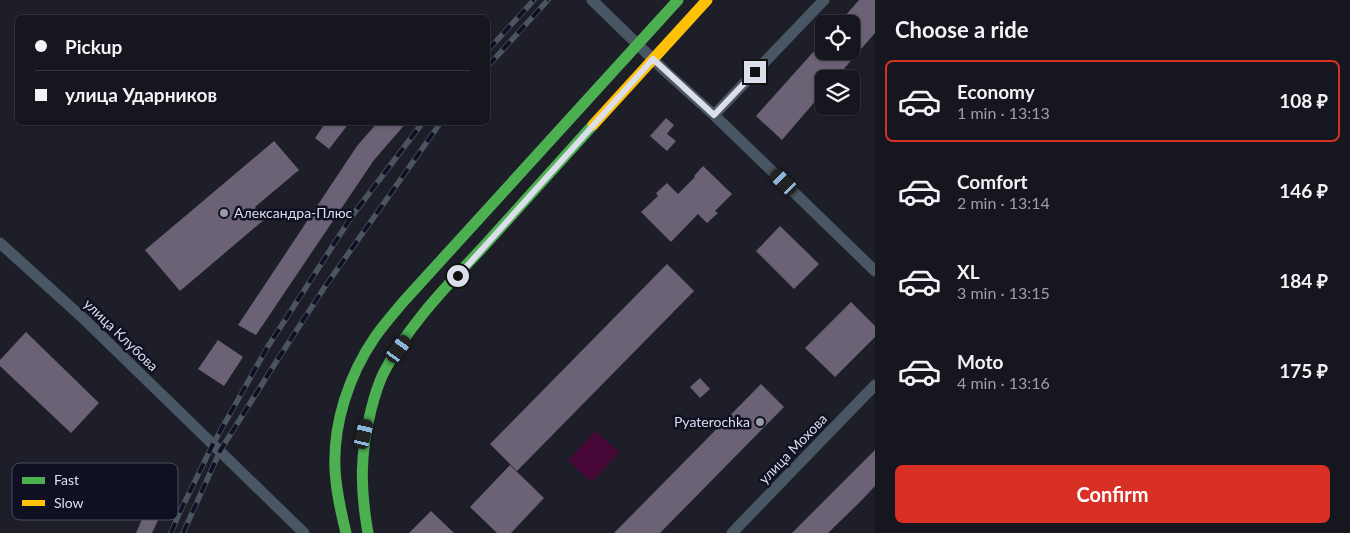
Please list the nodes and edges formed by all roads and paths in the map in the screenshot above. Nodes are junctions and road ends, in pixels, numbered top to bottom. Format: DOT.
graph roads {
  1 [pos="592,0"];
  2 [pos="678,0"];
  3 [pos="706,0"];
  4 [pos="824,0"];
  5 [pos="638,44"];
  6 [pos="653,59"];
  7 [pos="714,115"];
  8 [pos="0,243"];
  9 [pos="875,271"];
  10 [pos="875,385"];
  11 [pos="304,533"];
  12 [pos="346,533"];
  13 [pos="368,533"];
  14 [pos="732,533"];
  1 -- 5 [label="street"];
  2 -- 5 [label="main road"];
  3 -- 6 [label="main road"];
  4 -- 7 [label="street"];
  5 -- 6 [label="street"];
  5 -- 12 [label="main road"];
  6 -- 7 [label="street"];
  6 -- 13 [label="main road"];
  7 -- 9 [label="street"];
  8 -- 11 [label="street, улица Клубова"];
  10 -- 14 [label="street, улица Мохова"];
}
